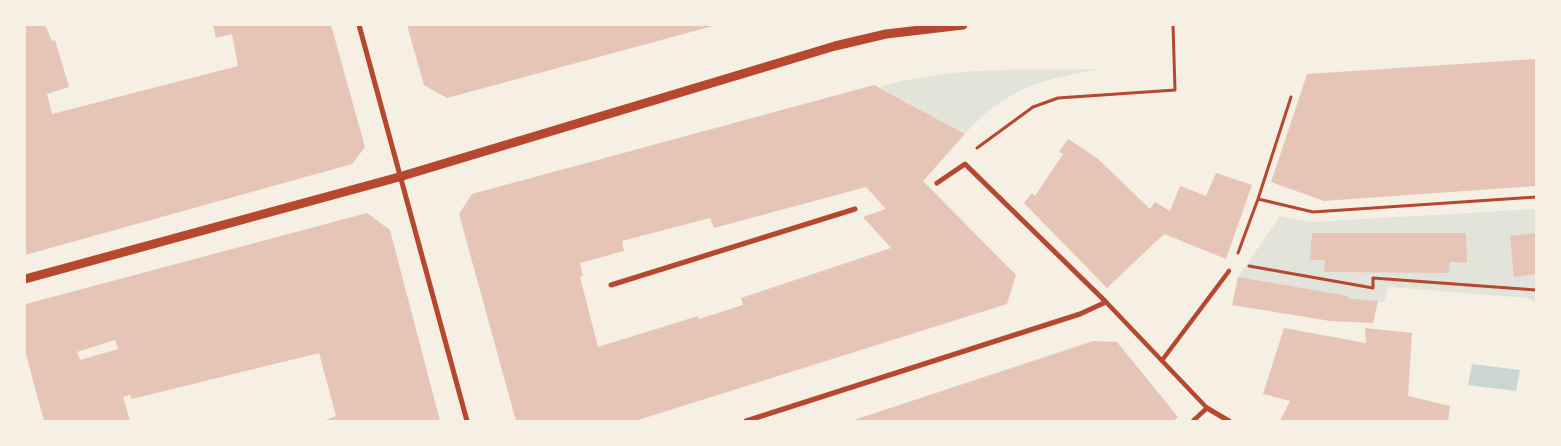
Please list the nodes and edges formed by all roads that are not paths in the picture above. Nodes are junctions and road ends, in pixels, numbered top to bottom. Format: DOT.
graph roads {
  1 [pos="360,25"];
  2 [pos="963,25"];
  3 [pos="400,177"];
  4 [pos="936,183"];
  5 [pos="855,210"];
  6 [pos="1229,271"];
  7 [pos="25,279"];
  8 [pos="611,285"];
  9 [pos="1106,302"];
  10 [pos="1163,359"];
  11 [pos="1207,408"];
  12 [pos="467,421"];
  13 [pos="746,421"];
  14 [pos="1193,421"];
  15 [pos="1229,421"];
  1 -- 3 [label="street"];
  2 -- 3 [label="street"];
  3 -- 7 [label="street"];
  3 -- 12 [label="street"];
  4 -- 9 [label="street"];
  5 -- 8 [label="street"];
  6 -- 10 [label="street"];
  9 -- 10 [label="street"];
  9 -- 13 [label="street"];
  10 -- 11 [label="street"];
  11 -- 14 [label="street"];
  11 -- 15 [label="street"];
}
